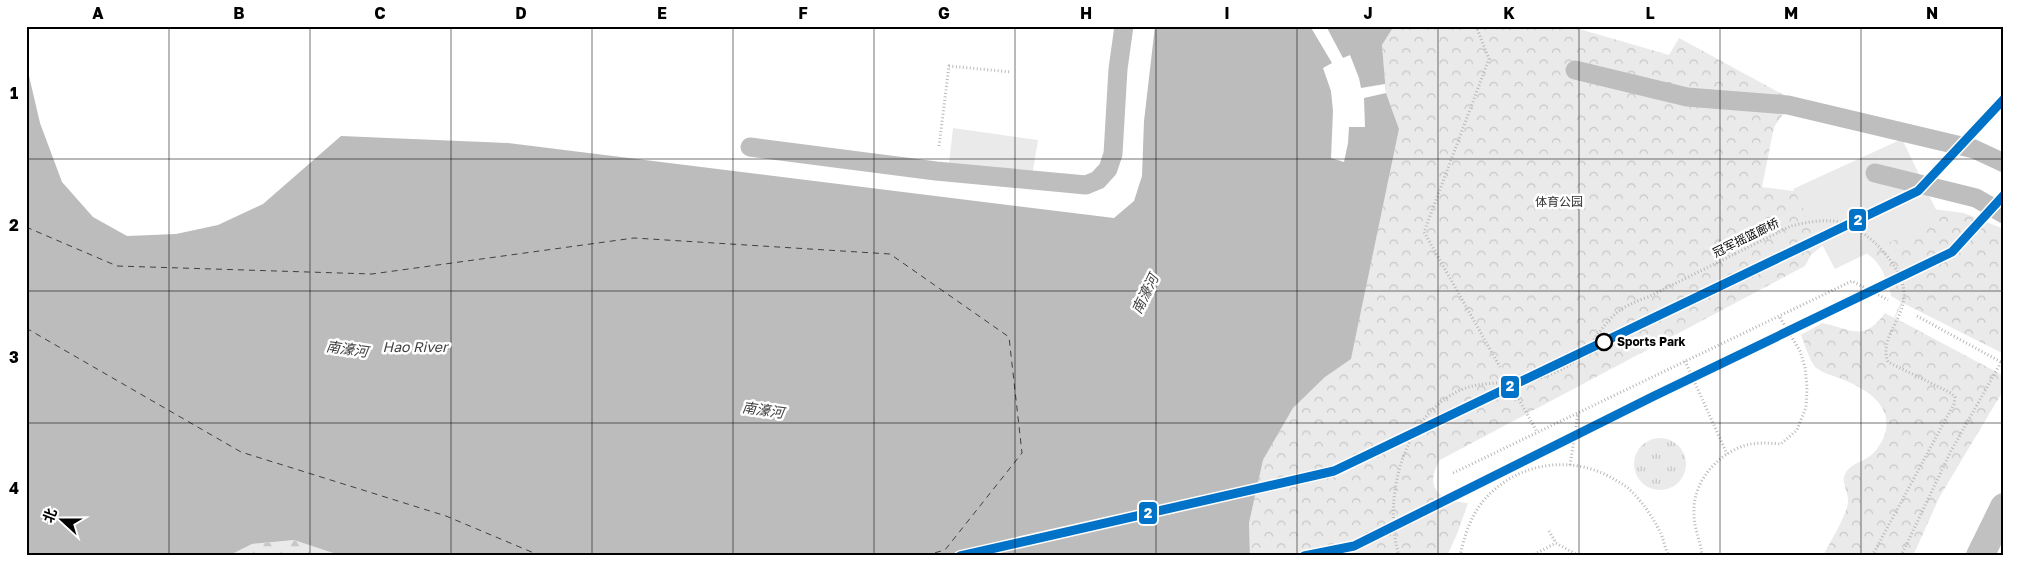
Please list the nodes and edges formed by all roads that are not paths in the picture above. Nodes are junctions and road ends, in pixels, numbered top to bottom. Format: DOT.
graph roads {
  1 [pos="1124,26"];
  2 [pos="1575,70"];
  3 [pos="750,147"];
  4 [pos="2004,163"];
  5 [pos="1875,173"];
  6 [pos="2004,214"];
  7 [pos="2004,507"];
  8 [pos="1980,556"];
  1 -- 3 [label="lane"];
  2 -- 4 [label="lane"];
  5 -- 6 [label="lane"];
  7 -- 8 [label="main road"];
}
